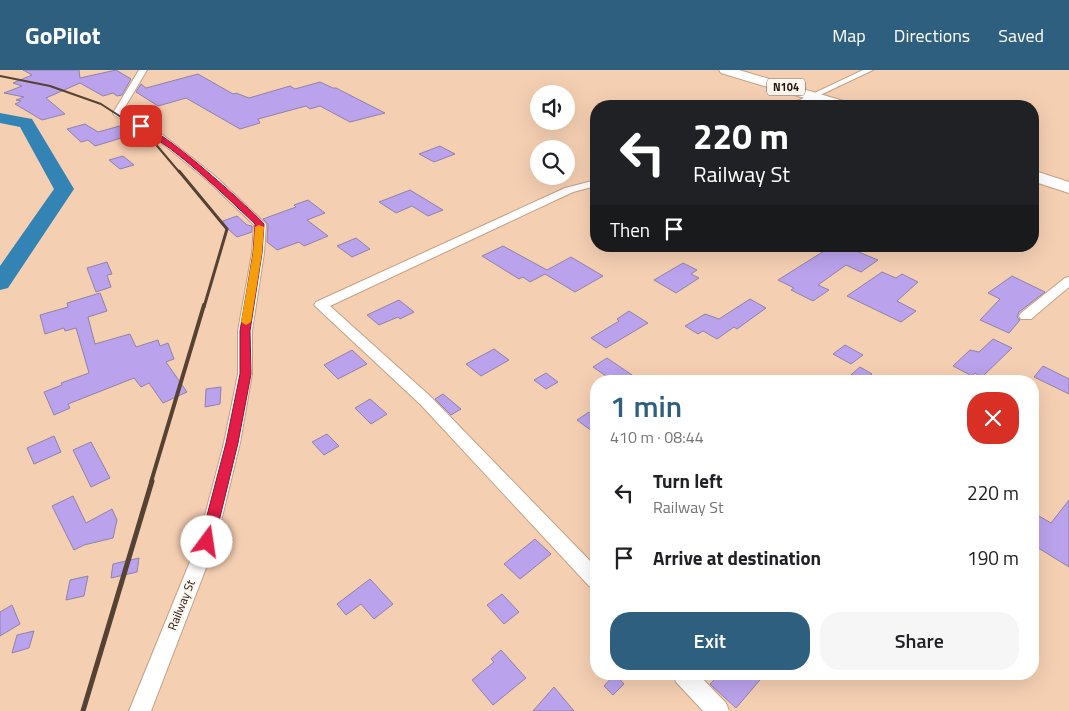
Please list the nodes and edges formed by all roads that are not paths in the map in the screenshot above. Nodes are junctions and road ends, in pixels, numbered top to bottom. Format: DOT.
graph roads {
  1 [pos="144,70"];
  2 [pos="725,70"];
  3 [pos="869,70"];
  4 [pos="816,96"];
  5 [pos="806,100"];
  6 [pos="828,100"];
  7 [pos="1039,177"];
  8 [pos="590,185"];
  9 [pos="1069,188"];
  10 [pos="1069,281"];
  11 [pos="1026,316"];
  12 [pos="590,574"];
  13 [pos="690,680"];
  14 [pos="140,711"];
  15 [pos="718,711"];
  1 -- 14 [label="street, Railway St"];
  2 -- 4 [label="highway, N104"];
  3 -- 4 [label="street"];
  4 -- 5 [label="street"];
  4 -- 6 [label="highway, N104"];
  7 -- 9 [label="highway"];
  8 -- 12 [label="street"];
  10 -- 11 [label="street"];
  13 -- 15 [label="street"];
}
